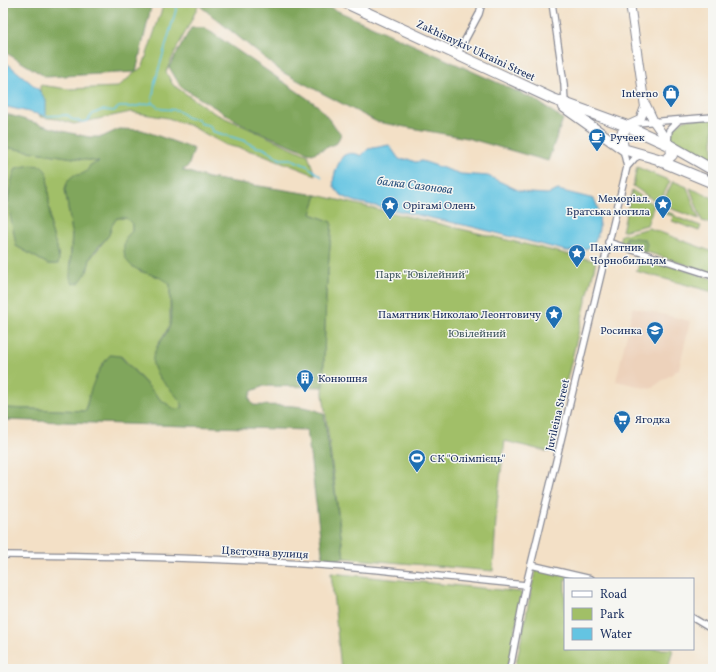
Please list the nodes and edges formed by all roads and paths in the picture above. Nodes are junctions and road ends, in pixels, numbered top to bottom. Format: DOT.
graph roads {
  1 [pos="346,3"];
  2 [pos="476,3"];
  3 [pos="552,3"];
  4 [pos="630,3"];
  5 [pos="482,4"];
  6 [pos="458,55"];
  7 [pos="553,99"];
  8 [pos="644,99"];
  9 [pos="565,103"];
  10 [pos="713,117"];
  11 [pos="682,120"];
  12 [pos="654,122"];
  13 [pos="632,125"];
  14 [pos="670,144"];
  15 [pos="623,148"];
  16 [pos="644,154"];
  17 [pos="660,161"];
  18 [pos="627,167"];
  19 [pos="713,170"];
  20 [pos="713,184"];
  21 [pos="608,242"];
  22 [pos="713,276"];
  23 [pos="3,555"];
  24 [pos="531,565"];
  25 [pos="587,578"];
  26 [pos="526,585"];
  27 [pos="694,619"];
  28 [pos="713,630"];
  29 [pos="510,669"];
  1 -- 6 [label="highway, Zakhisnykiv Ukraini Street"];
  2 -- 5 [label="street"];
  3 -- 9 [label="street"];
  4 -- 8 [label="street"];
  5 -- 6 [label="street"];
  6 -- 7 [label="highway, Zakhisnykiv Ukraini Street"];
  7 -- 9 [label="highway, Zakhisnykiv Ukraini Street"];
  7 -- 15 [label="highway, Zakhisnykiv Ukraini Street"];
  8 -- 12 [label="street"];
  8 -- 13 [label="street"];
  9 -- 13 [label="highway, Zakhisnykiv Ukraini Street"];
  10 -- 11 [label="street"];
  11 -- 12 [label="street"];
  11 -- 14 [label="street"];
  12 -- 13 [label="street"];
  12 -- 14 [label="street"];
  13 -- 14 [label="highway, Zakhisnykiv Ukraini Street"];
  13 -- 15 [label="highway"];
  14 -- 17 [label="highway"];
  14 -- 19 [label="highway"];
  15 -- 16 [label="highway, Zakhisnykiv Ukraini Street"];
  15 -- 18 [label="street, Juvileina Street"];
  16 -- 17 [label="highway, Zakhisnykiv Ukraini Street"];
  16 -- 18 [label="street"];
  17 -- 20 [label="highway"];
  18 -- 21 [label="street, Juvileina Street"];
  21 -- 22 [label="street"];
  21 -- 24 [label="street, Juvileina Street"];
  23 -- 26 [label="street, Цвєточна вулиця"];
  24 -- 25 [label="street"];
  24 -- 26 [label="street, Juvileina Street"];
  26 -- 29 [label="street, Juvileina Street"];
  27 -- 28 [label="street"];
}
